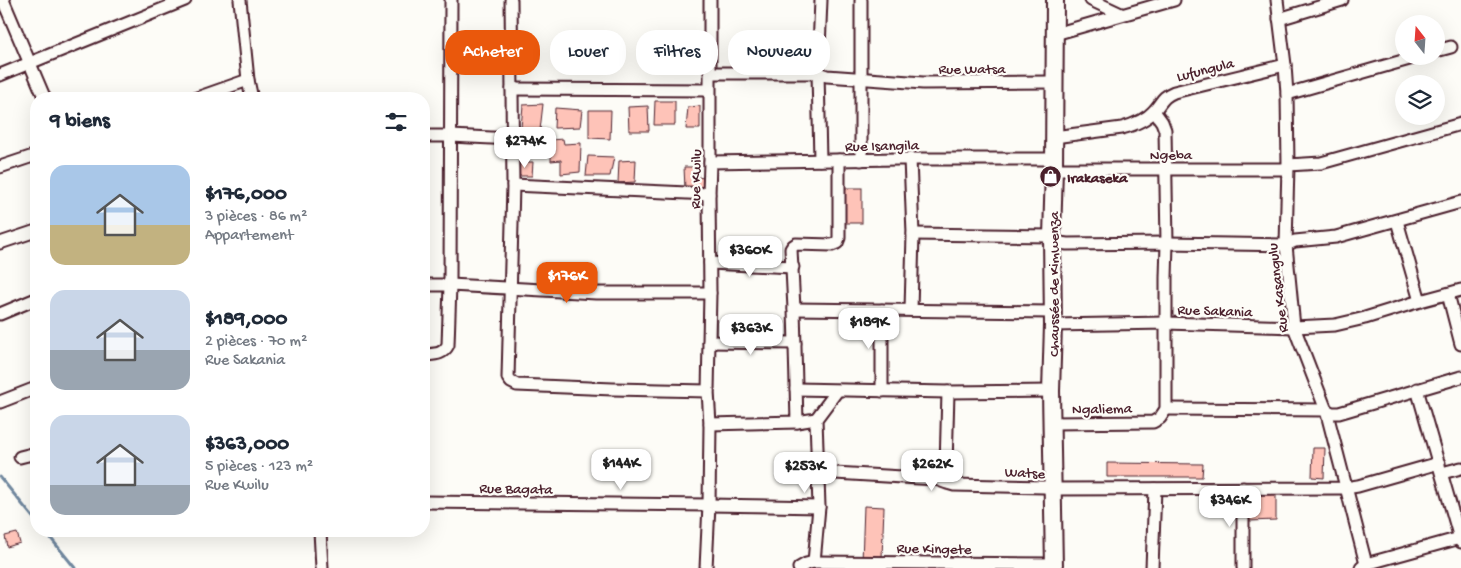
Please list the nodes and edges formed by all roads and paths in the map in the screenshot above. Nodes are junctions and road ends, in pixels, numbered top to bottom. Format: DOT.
graph roads {
  1 [pos="185,0"];
  2 [pos="240,0"];
  3 [pos="451,0"];
  4 [pos="511,0"];
  5 [pos="710,0"];
  6 [pos="821,0"];
  7 [pos="861,0"];
  8 [pos="1055,0"];
  9 [pos="1091,0"];
  10 [pos="1174,0"];
  11 [pos="1278,0"];
  12 [pos="1342,0"];
  13 [pos="3,6"];
  14 [pos="1122,14"];
  15 [pos="1279,19"];
  16 [pos="710,30"];
  17 [pos="820,30"];
  18 [pos="1055,34"];
  19 [pos="1451,47"];
  20 [pos="1445,49"];
  21 [pos="1395,63"];
  22 [pos="29,64"];
  23 [pos="1285,65"];
  24 [pos="0,75"];
  25 [pos="711,75"];
  26 [pos="818,75"];
  27 [pos="824,75"];
  28 [pos="861,79"];
  29 [pos="248,80"];
  30 [pos="1054,82"];
  31 [pos="512,89"];
  32 [pos="709,90"];
  33 [pos="42,92"];
  34 [pos="214,92"];
  35 [pos="251,92"];
  36 [pos="1287,94"];
  37 [pos="1154,111"];
  38 [pos="1461,124"];
  39 [pos="430,136"];
  40 [pos="451,136"];
  41 [pos="1054,137"];
  42 [pos="512,138"];
  43 [pos="30,156"];
  44 [pos="910,159"];
  45 [pos="820,160"];
  46 [pos="839,160"];
  47 [pos="861,160"];
  48 [pos="710,162"];
  49 [pos="1054,164"];
  50 [pos="0,167"];
  51 [pos="1288,167"];
  52 [pos="1165,169"];
  53 [pos="513,185"];
  54 [pos="709,194"];
  55 [pos="1461,202"];
  56 [pos="1397,220"];
  57 [pos="30,233"];
  58 [pos="913,234"];
  59 [pos="1052,236"];
  60 [pos="0,243"];
  61 [pos="1168,243"];
  62 [pos="1286,245"];
  63 [pos="710,263"];
  64 [pos="793,267"];
  65 [pos="430,285"];
  66 [pos="450,285"];
  67 [pos="510,288"];
  68 [pos="1461,290"];
  69 [pos="710,293"];
  70 [pos="1448,294"];
  71 [pos="1420,301"];
  72 [pos="30,302"];
  73 [pos="794,309"];
  74 [pos="882,310"];
  75 [pos="911,310"];
  76 [pos="0,314"];
  77 [pos="1053,319"];
  78 [pos="1166,323"];
  79 [pos="1294,327"];
  80 [pos="709,342"];
  81 [pos="795,344"];
  82 [pos="1461,344"];
  83 [pos="430,355"];
  84 [pos="1461,377"];
  85 [pos="796,389"];
  86 [pos="1418,389"];
  87 [pos="30,390"];
  88 [pos="708,391"];
  89 [pos="837,391"];
  90 [pos="882,391"];
  91 [pos="1051,391"];
  92 [pos="948,392"];
  93 [pos="0,402"];
  94 [pos="1166,409"];
  95 [pos="1326,410"];
  96 [pos="816,419"];
  97 [pos="797,422"];
  98 [pos="1052,423"];
  99 [pos="710,424"];
  100 [pos="30,454"];
  101 [pos="20,457"];
  102 [pos="1440,468"];
  103 [pos="1461,468"];
  104 [pos="818,472"];
  105 [pos="936,479"];
  106 [pos="1243,488"];
  107 [pos="1345,488"];
  108 [pos="1053,489"];
  109 [pos="1155,489"];
  110 [pos="430,502"];
  111 [pos="709,505"];
  112 [pos="819,507"];
  113 [pos="320,537"];
  114 [pos="1460,540"];
  115 [pos="814,562"];
  116 [pos="1387,563"];
  117 [pos="885,565"];
  118 [pos="1054,566"];
  119 [pos="1364,566"];
  120 [pos="322,568"];
  121 [pos="706,568"];
  122 [pos="799,568"];
  123 [pos="1152,568"];
  124 [pos="1244,568"];
  1 -- 22 [label="street"];
  2 -- 29 [label="street"];
  3 -- 40 [label="street"];
  4 -- 31 [label="street"];
  5 -- 16 [label="street, Rue Kwilu"];
  6 -- 17 [label="street"];
  7 -- 28 [label="street"];
  8 -- 18 [label="street, Chaussée de Kimwenza"];
  9 -- 14 [label="street"];
  10 -- 14 [label="street"];
  11 -- 15 [label="street, Rue Kasangulu"];
  12 -- 15 [label="street"];
  13 -- 22 [label="street"];
  14 -- 18 [label="street"];
  15 -- 23 [label="street, Rue Kasangulu"];
  18 -- 30 [label="street, Chaussée de Kimwenza"];
  19 -- 20 [label="street"];
  21 -- 36 [label="street"];
  22 -- 24 [label="street"];
  22 -- 33 [label="street"];
  23 -- 36 [label="street, Rue Kasangulu"];
  23 -- 37 [label="street, Lufungula"];
  25 -- 32 [label="street, Rue Kwilu"];
  26 -- 45 [label="street"];
  27 -- 28 [label="street, Rue Watsa"];
  28 -- 30 [label="street, Rue Watsa"];
  28 -- 47 [label="street"];
  29 -- 34 [label="street"];
  29 -- 35 [label="street"];
  30 -- 41 [label="street, Chaussée de Kimwenza"];
  31 -- 32 [label="street"];
  31 -- 42 [label="street"];
  32 -- 48 [label="street, Rue Kwilu"];
  36 -- 51 [label="street, Rue Kasangulu"];
  37 -- 41 [label="street, Lufungula"];
  37 -- 52 [label="street"];
  38 -- 51 [label="street, Ngeba"];
  39 -- 40 [label="street"];
  40 -- 42 [label="street"];
  40 -- 66 [label="street"];
  41 -- 49 [label="street, Chaussée de Kimwenza"];
  42 -- 53 [label="street"];
  43 -- 50 [label="street"];
  44 -- 47 [label="street, Rue Isangila"];
  44 -- 49 [label="street, Rue Isangila"];
  44 -- 58 [label="street"];
  45 -- 46 [label="street, Rue Isangila"];
  45 -- 48 [label="street, Rue Isangila"];
  46 -- 47 [label="street, Rue Isangila"];
  46 -- 64 [label="street"];
  48 -- 54 [label="street, Rue Kwilu"];
  49 -- 52 [label="street, Ngeba"];
  49 -- 59 [label="street, Chaussée de Kimwenza"];
  51 -- 52 [label="street, Ngeba"];
  51 -- 62 [label="street, Rue Kasangulu"];
  52 -- 61 [label="street"];
  53 -- 54 [label="street"];
  53 -- 67 [label="street"];
  54 -- 63 [label="street, Rue Kwilu"];
  55 -- 56 [label="street"];
  56 -- 62 [label="street"];
  56 -- 71 [label="street"];
  57 -- 60 [label="street"];
  58 -- 59 [label="street"];
  58 -- 75 [label="street"];
  59 -- 61 [label="street"];
  59 -- 77 [label="street, Chaussée de Kimwenza"];
  61 -- 62 [label="street"];
  61 -- 78 [label="street"];
  62 -- 79 [label="street, Rue Kasangulu"];
  63 -- 64 [label="street"];
  63 -- 69 [label="street, Rue Kwilu"];
  64 -- 73 [label="street"];
  65 -- 66 [label="street"];
  66 -- 67 [label="street"];
  66 -- 83 [label="street"];
  67 -- 69 [label="street"];
  67 -- 88 [label="street"];
  68 -- 70 [label="street, Rue Sakania"];
  69 -- 80 [label="street, Rue Kwilu"];
  70 -- 71 [label="street, Rue Sakania"];
  70 -- 82 [label="street"];
  71 -- 79 [label="street, Rue Sakania"];
  72 -- 76 [label="street"];
  73 -- 74 [label="street, Rue Sakania"];
  73 -- 81 [label="street"];
  74 -- 75 [label="street, Rue Sakania"];
  74 -- 90 [label="street"];
  75 -- 77 [label="street, Rue Sakania"];
  77 -- 78 [label="street, Rue Sakania"];
  77 -- 91 [label="street, Chaussée de Kimwenza"];
  78 -- 79 [label="street, Rue Sakania"];
  78 -- 94 [label="street"];
  79 -- 95 [label="street, Rue Kasangulu"];
  80 -- 81 [label="street"];
  80 -- 88 [label="street, Rue Kwilu"];
  81 -- 85 [label="street"];
  84 -- 86 [label="street"];
  85 -- 89 [label="street"];
  85 -- 97 [label="street"];
  86 -- 95 [label="street"];
  86 -- 102 [label="street"];
  87 -- 93 [label="street"];
  88 -- 99 [label="street, Rue Kwilu"];
  89 -- 90 [label="street"];
  89 -- 96 [label="street"];
  90 -- 92 [label="street"];
  91 -- 92 [label="street"];
  91 -- 98 [label="street, Chaussée de Kimwenza"];
  92 -- 105 [label="street"];
  94 -- 95 [label="street"];
  94 -- 98 [label="street, Ngaliema"];
  95 -- 107 [label="street, Rue Kasangulu"];
  96 -- 97 [label="street"];
  96 -- 104 [label="street"];
  97 -- 99 [label="street"];
  98 -- 108 [label="street, Chaussée de Kimwenza"];
  99 -- 111 [label="street, Rue Kwilu"];
  100 -- 101 [label="street"];
  102 -- 103 [label="street, Watse"];
  102 -- 107 [label="street, Watse"];
  102 -- 114 [label="street"];
  104 -- 105 [label="street, Watse"];
  104 -- 112 [label="street"];
  105 -- 108 [label="street, Watse"];
  106 -- 107 [label="street, Watse"];
  106 -- 109 [label="street, Watse"];
  106 -- 124 [label="street"];
  107 -- 119 [label="street, Rue Kasangulu"];
  108 -- 109 [label="street, Watse"];
  108 -- 118 [label="street, Chaussée de Kimwenza"];
  109 -- 123 [label="street"];
  110 -- 111 [label="street, Rue Bagata"];
  111 -- 112 [label="street, Rue Bagata"];
  111 -- 121 [label="street, Rue Kwilu"];
  112 -- 115 [label="street"];
  113 -- 120 [label="street"];
  114 -- 116 [label="street"];
  115 -- 117 [label="street, Rue Kingete"];
  115 -- 122 [label="street"];
  116 -- 119 [label="street"];
  117 -- 118 [label="street, Rue Kingete"];
}
